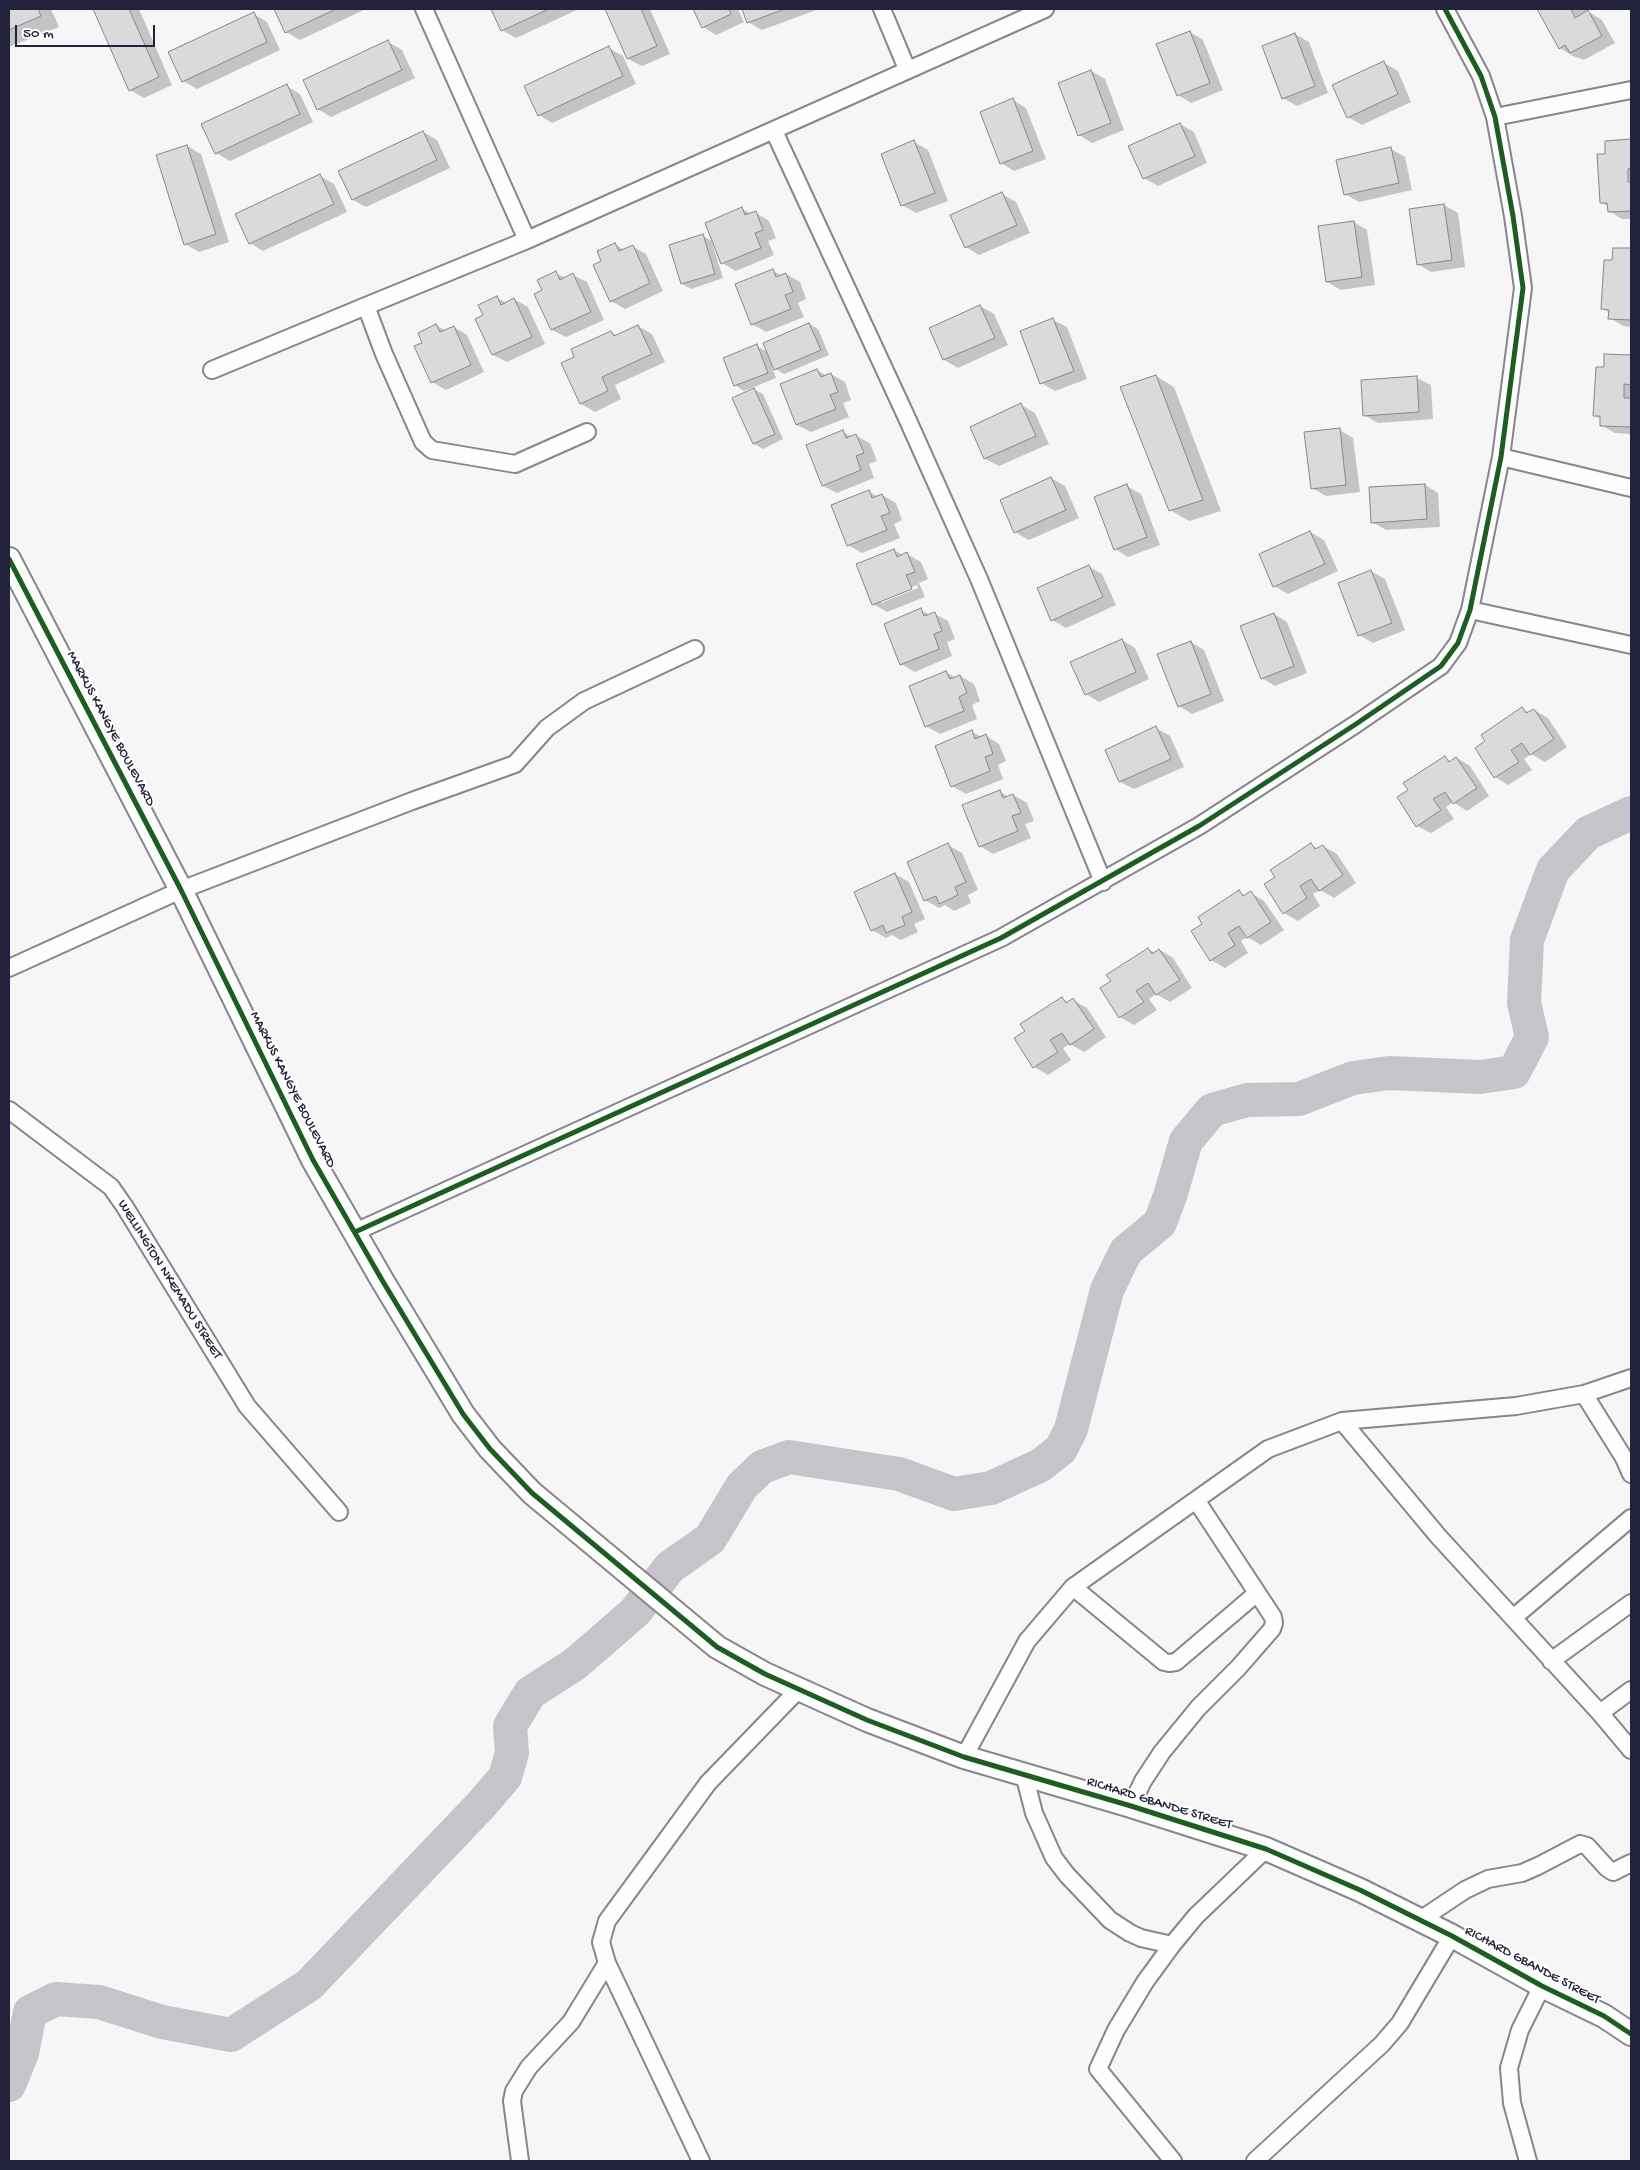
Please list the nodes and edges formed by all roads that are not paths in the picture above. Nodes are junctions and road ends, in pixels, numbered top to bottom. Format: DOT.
graph roads {
  1 [pos="424,9"];
  2 [pos="882,9"];
  3 [pos="1044,9"];
  4 [pos="1445,9"];
  5 [pos="907,69"];
  6 [pos="1631,90"];
  7 [pos="1495,117"];
  8 [pos="774,131"];
  9 [pos="526,240"];
  10 [pos="366,306"];
  11 [pos="212,370"];
  12 [pos="587,432"];
  13 [pos="1501,458"];
  14 [pos="1631,488"];
  15 [pos="9,559"];
  16 [pos="1470,610"];
  17 [pos="1631,645"];
  18 [pos="695,649"];
  19 [pos="1103,882"];
  20 [pos="181,890"];
  21 [pos="9,968"];
  22 [pos="9,1110"];
  23 [pos="355,1232"];
  24 [pos="1631,1378"];
  25 [pos="1584,1394"];
  26 [pos="1342,1421"];
  27 [pos="1631,1474"];
  28 [pos="1196,1500"];
  29 [pos="339,1512"];
  30 [pos="1631,1518"];
  31 [pos="1073,1587"];
  32 [pos="1257,1593"];
  33 [pos="1631,1603"];
  34 [pos="676,1612"];
  35 [pos="1512,1618"];
  36 [pos="1551,1661"];
  37 [pos="799,1689"];
  38 [pos="1631,1690"];
  39 [pos="1600,1713"];
  40 [pos="1631,1750"];
  41 [pos="964,1758"];
  42 [pos="1024,1774"];
  43 [pos="1131,1806"];
  44 [pos="1266,1849"];
  45 [pos="1631,1863"];
  46 [pos="1420,1920"];
  47 [pos="1452,1936"];
  48 [pos="1172,1945"];
  49 [pos="606,1963"];
  50 [pos="1542,1986"];
  51 [pos="1629,2027"];
  52 [pos="520,2161"];
  53 [pos="701,2161"];
  54 [pos="1173,2161"];
  55 [pos="1255,2161"];
  56 [pos="1528,2161"];
  1 -- 9 [label="street"];
  2 -- 5 [label="street"];
  3 -- 5 [label="street"];
  4 -- 7 [label="street"];
  5 -- 8 [label="street"];
  6 -- 7 [label="street"];
  7 -- 13 [label="street"];
  8 -- 9 [label="street"];
  8 -- 19 [label="street"];
  9 -- 10 [label="street"];
  10 -- 11 [label="street"];
  10 -- 12 [label="street"];
  13 -- 14 [label="street"];
  13 -- 16 [label="street"];
  15 -- 20 [label="street, MARKUS KANGYE BOULEVARD"];
  16 -- 17 [label="street"];
  16 -- 19 [label="street"];
  18 -- 20 [label="street"];
  19 -- 23 [label="street"];
  20 -- 21 [label="street"];
  20 -- 23 [label="street, MARKUS KANGYE BOULEVARD"];
  22 -- 29 [label="street, WELLINGTON NKEMADU STREET"];
  23 -- 34 [label="street, MARKUS KANGYE BOULEVARD"];
  24 -- 25 [label="street"];
  25 -- 26 [label="street"];
  25 -- 27 [label="street"];
  26 -- 28 [label="street"];
  26 -- 35 [label="street"];
  28 -- 31 [label="street"];
  28 -- 32 [label="street"];
  30 -- 35 [label="street"];
  31 -- 32 [label="street"];
  31 -- 41 [label="street"];
  32 -- 43 [label="street"];
  33 -- 36 [label="street"];
  34 -- 37 [label="street, RICHARD GBANDE STREET"];
  35 -- 36 [label="street"];
  36 -- 39 [label="street"];
  37 -- 41 [label="street, RICHARD GBANDE STREET"];
  37 -- 49 [label="street"];
  38 -- 39 [label="street"];
  39 -- 40 [label="street"];
  41 -- 42 [label="street, RICHARD GBANDE STREET"];
  42 -- 43 [label="street, RICHARD GBANDE STREET"];
  42 -- 48 [label="street"];
  43 -- 44 [label="street, RICHARD GBANDE STREET"];
  44 -- 46 [label="street, RICHARD GBANDE STREET"];
  44 -- 48 [label="street"];
  45 -- 46 [label="street"];
  46 -- 47 [label="street, RICHARD GBANDE STREET"];
  47 -- 50 [label="street, RICHARD GBANDE STREET"];
  47 -- 55 [label="street"];
  48 -- 54 [label="street"];
  49 -- 52 [label="street"];
  49 -- 53 [label="street"];
  50 -- 51 [label="street, RICHARD GBANDE STREET"];
  50 -- 56 [label="street"];
}
